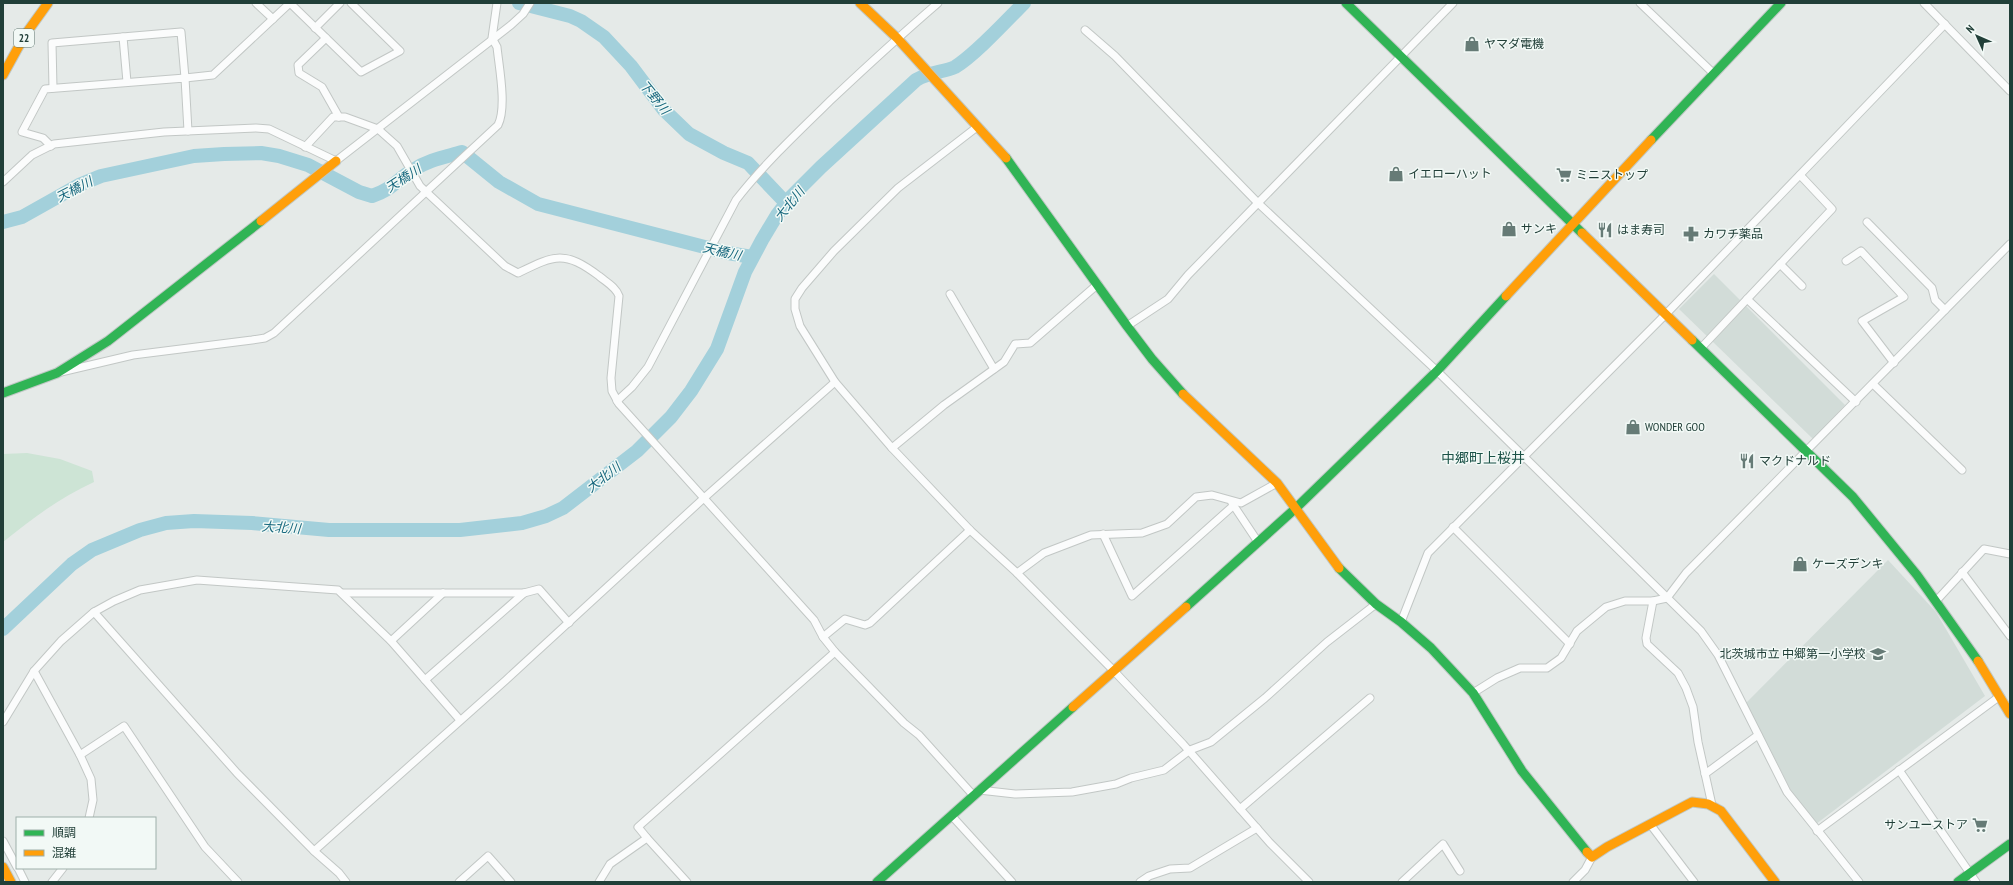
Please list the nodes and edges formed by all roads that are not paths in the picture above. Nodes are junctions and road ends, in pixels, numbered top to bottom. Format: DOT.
graph roads {
  1 [pos="48,3"];
  2 [pos="256,3"];
  3 [pos="290,3"];
  4 [pos="340,3"];
  5 [pos="351,3"];
  6 [pos="860,3"];
  7 [pos="938,3"];
  8 [pos="1346,3"];
  9 [pos="1453,3"];
  10 [pos="1640,3"];
  11 [pos="1781,3"];
  12 [pos="1924,3"];
  13 [pos="497,4"];
  14 [pos="528,6"];
  15 [pos="273,20"];
  16 [pos="1945,24"];
  17 [pos="315,28"];
  18 [pos="1085,30"];
  19 [pos="123,37"];
  20 [pos="326,38"];
  21 [pos="492,38"];
  22 [pos="899,40"];
  23 [pos="1401,58"];
  24 [pos="1713,73"];
  25 [pos="3,76"];
  26 [pos="185,78"];
  27 [pos="128,82"];
  28 [pos="53,88"];
  29 [pos="2010,91"];
  30 [pos="339,116"];
  31 [pos="974,124"];
  32 [pos="378,129"];
  33 [pos="188,131"];
  34 [pos="51,146"];
  35 [pos="305,146"];
  36 [pos="336,161"];
  37 [pos="1800,175"];
  38 [pos="3,182"];
  39 [pos="426,192"];
  40 [pos="1258,203"];
  41 [pos="1867,222"];
  42 [pos="1572,223"];
  43 [pos="2010,244"];
  44 [pos="1846,261"];
  45 [pos="1780,264"];
  46 [pos="1098,284"];
  47 [pos="1802,286"];
  48 [pos="950,294"];
  49 [pos="1748,299"];
  50 [pos="1945,310"];
  51 [pos="1666,314"];
  52 [pos="1127,326"];
  53 [pos="1701,348"];
  54 [pos="1894,363"];
  55 [pos="994,369"];
  56 [pos="1437,371"];
  57 [pos="57,373"];
  58 [pos="835,382"];
  59 [pos="1873,384"];
  60 [pos="3,393"];
  61 [pos="1856,402"];
  62 [pos="618,403"];
  63 [pos="892,448"];
  64 [pos="1807,451"];
  65 [pos="1523,456"];
  66 [pos="1962,470"];
  67 [pos="1277,483"];
  68 [pos="704,498"];
  69 [pos="1232,502"];
  70 [pos="1296,508"];
  71 [pos="1453,527"];
  72 [pos="970,530"];
  73 [pos="1103,534"];
  74 [pos="1258,542"];
  75 [pos="2010,554"];
  76 [pos="1962,572"];
  77 [pos="1017,573"];
  78 [pos="343,593"];
  79 [pos="443,593"];
  80 [pos="524,593"];
  81 [pos="1667,598"];
  82 [pos="1937,600"];
  83 [pos="1653,601"];
  84 [pos="1376,604"];
  85 [pos="94,612"];
  86 [pos="1401,622"];
  87 [pos="569,623"];
  88 [pos="2010,636"];
  89 [pos="823,637"];
  90 [pos="391,641"];
  91 [pos="1570,644"];
  92 [pos="835,652"];
  93 [pos="1113,670"];
  94 [pos="34,671"];
  95 [pos="425,680"];
  96 [pos="1473,693"];
  97 [pos="2000,696"];
  98 [pos="1370,698"];
  99 [pos="2010,714"];
  100 [pos="460,720"];
  101 [pos="3,722"];
  102 [pos="1758,735"];
  103 [pos="1189,751"];
  104 [pos="80,755"];
  105 [pos="1899,770"];
  106 [pos="1705,774"];
  107 [pos="976,792"];
  108 [pos="1712,805"];
  109 [pos="1240,809"];
  110 [pos="951,815"];
  111 [pos="89,817"];
  112 [pos="1650,824"];
  113 [pos="1257,828"];
  114 [pos="1817,831"];
  115 [pos="647,838"];
  116 [pos="3,841"];
  117 [pos="2010,844"];
  118 [pos="314,851"];
  119 [pos="1592,857"];
  120 [pos="16,865"];
  121 [pos="3,866"];
  122 [pos="18,869"];
  123 [pos="62,869"];
  124 [pos="1460,871"];
  125 [pos="1971,872"];
  126 [pos="11,882"];
  127 [pos="25,882"];
  128 [pos="52,882"];
  129 [pos="238,882"];
  130 [pos="346,882"];
  131 [pos="459,882"];
  132 [pos="511,882"];
  133 [pos="600,882"];
  134 [pos="688,882"];
  135 [pos="877,882"];
  136 [pos="1012,882"];
  137 [pos="1140,882"];
  138 [pos="1309,882"];
  139 [pos="1402,882"];
  140 [pos="1573,882"];
  141 [pos="1694,882"];
  142 [pos="1775,882"];
  143 [pos="1859,882"];
  144 [pos="1958,882"];
  145 [pos="1976,882"];
  1 -- 25 [label="main road, 22"];
  2 -- 15 [label="street"];
  3 -- 15 [label="street"];
  3 -- 17 [label="street"];
  4 -- 17 [label="street"];
  5 -- 20 [label="street"];
  6 -- 22 [label="main road"];
  7 -- 22 [label="street"];
  8 -- 23 [label="main road"];
  9 -- 23 [label="street"];
  10 -- 24 [label="street"];
  11 -- 24 [label="main road"];
  12 -- 16 [label="street"];
  13 -- 21 [label="street"];
  14 -- 21 [label="street"];
  15 -- 26 [label="street"];
  16 -- 29 [label="street"];
  16 -- 37 [label="street"];
  17 -- 20 [label="street"];
  18 -- 40 [label="street"];
  19 -- 26 [label="street"];
  19 -- 27 [label="street"];
  19 -- 28 [label="street"];
  20 -- 30 [label="street"];
  21 -- 32 [label="street"];
  21 -- 39 [label="street"];
  22 -- 31 [label="main road"];
  22 -- 62 [label="street"];
  23 -- 40 [label="street"];
  23 -- 42 [label="main road"];
  24 -- 42 [label="main road"];
  26 -- 27 [label="street"];
  26 -- 33 [label="street"];
  27 -- 28 [label="street"];
  28 -- 34 [label="street"];
  30 -- 32 [label="street"];
  30 -- 35 [label="street"];
  31 -- 46 [label="main road"];
  31 -- 58 [label="street"];
  32 -- 36 [label="street"];
  32 -- 39 [label="street"];
  33 -- 34 [label="street"];
  33 -- 35 [label="street"];
  34 -- 38 [label="street"];
  35 -- 36 [label="street"];
  36 -- 57 [label="main road"];
  37 -- 45 [label="street"];
  37 -- 51 [label="street"];
  39 -- 57 [label="street"];
  39 -- 62 [label="street"];
  40 -- 52 [label="street"];
  40 -- 56 [label="street"];
  41 -- 50 [label="street"];
  42 -- 51 [label="main road"];
  42 -- 56 [label="main road"];
  43 -- 50 [label="street"];
  44 -- 54 [label="street"];
  45 -- 47 [label="street"];
  45 -- 49 [label="street"];
  46 -- 52 [label="main road"];
  46 -- 55 [label="street"];
  48 -- 55 [label="street"];
  49 -- 53 [label="street"];
  49 -- 61 [label="street"];
  50 -- 54 [label="street"];
  51 -- 53 [label="main road"];
  51 -- 65 [label="street"];
  52 -- 67 [label="main road"];
  53 -- 64 [label="main road"];
  54 -- 59 [label="street"];
  55 -- 63 [label="street"];
  56 -- 65 [label="street"];
  56 -- 70 [label="main road"];
  57 -- 60 [label="main road"];
  58 -- 63 [label="street"];
  58 -- 68 [label="street"];
  59 -- 61 [label="street"];
  59 -- 66 [label="street"];
  61 -- 64 [label="street"];
  62 -- 68 [label="street"];
  63 -- 72 [label="street"];
  64 -- 81 [label="street"];
  64 -- 82 [label="main road"];
  65 -- 71 [label="street"];
  65 -- 81 [label="street"];
  67 -- 69 [label="street"];
  67 -- 70 [label="main road"];
  68 -- 87 [label="street"];
  68 -- 89 [label="street"];
  69 -- 73 [label="street"];
  69 -- 73 [label="street"];
  69 -- 74 [label="street"];
  70 -- 74 [label="main road"];
  70 -- 84 [label="main road"];
  71 -- 86 [label="street"];
  71 -- 91 [label="street"];
  72 -- 77 [label="street"];
  72 -- 89 [label="street"];
  73 -- 77 [label="street"];
  74 -- 93 [label="main road"];
  75 -- 76 [label="street"];
  76 -- 82 [label="street"];
  76 -- 88 [label="street"];
  77 -- 93 [label="street"];
  78 -- 79 [label="street"];
  78 -- 85 [label="street"];
  78 -- 90 [label="street"];
  79 -- 80 [label="street"];
  79 -- 90 [label="street"];
  80 -- 87 [label="street"];
  80 -- 95 [label="street"];
  81 -- 83 [label="street"];
  81 -- 102 [label="street"];
  82 -- 97 [label="main road"];
  83 -- 91 [label="street"];
  83 -- 106 [label="street"];
  84 -- 86 [label="main road"];
  84 -- 103 [label="street"];
  85 -- 94 [label="street"];
  85 -- 118 [label="street"];
  86 -- 96 [label="main road"];
  87 -- 100 [label="street"];
  89 -- 92 [label="street"];
  90 -- 95 [label="street"];
  91 -- 96 [label="street"];
  92 -- 107 [label="street"];
  92 -- 115 [label="street"];
  93 -- 103 [label="street"];
  93 -- 107 [label="main road"];
  94 -- 101 [label="street"];
  94 -- 104 [label="street"];
  95 -- 100 [label="street"];
  96 -- 119 [label="main road"];
  97 -- 99 [label="main road"];
  97 -- 105 [label="street"];
  98 -- 109 [label="street"];
  100 -- 118 [label="street"];
  102 -- 106 [label="street"];
  102 -- 114 [label="street"];
  103 -- 107 [label="street"];
  103 -- 109 [label="street"];
  104 -- 111 [label="street"];
  104 -- 129 [label="street"];
  105 -- 114 [label="street"];
  105 -- 125 [label="street"];
  106 -- 108 [label="street"];
  107 -- 110 [label="main road"];
  108 -- 112 [label="main road"];
  108 -- 142 [label="main road"];
  109 -- 113 [label="street"];
  110 -- 135 [label="main road"];
  110 -- 136 [label="street"];
  112 -- 119 [label="main road"];
  112 -- 141 [label="street"];
  113 -- 137 [label="street"];
  113 -- 138 [label="street"];
  114 -- 143 [label="street"];
  115 -- 133 [label="street"];
  115 -- 134 [label="street"];
  116 -- 120 [label="street"];
  117 -- 125 [label="main road"];
  118 -- 130 [label="street"];
  119 -- 140 [label="street"];
  121 -- 126 [label="main road"];
  122 -- 127 [label="street"];
  123 -- 128 [label="street"];
  124 -- 139 [label="street"];
  125 -- 144 [label="main road"];
  125 -- 145 [label="street"];
  131 -- 132 [label="street"];
}
